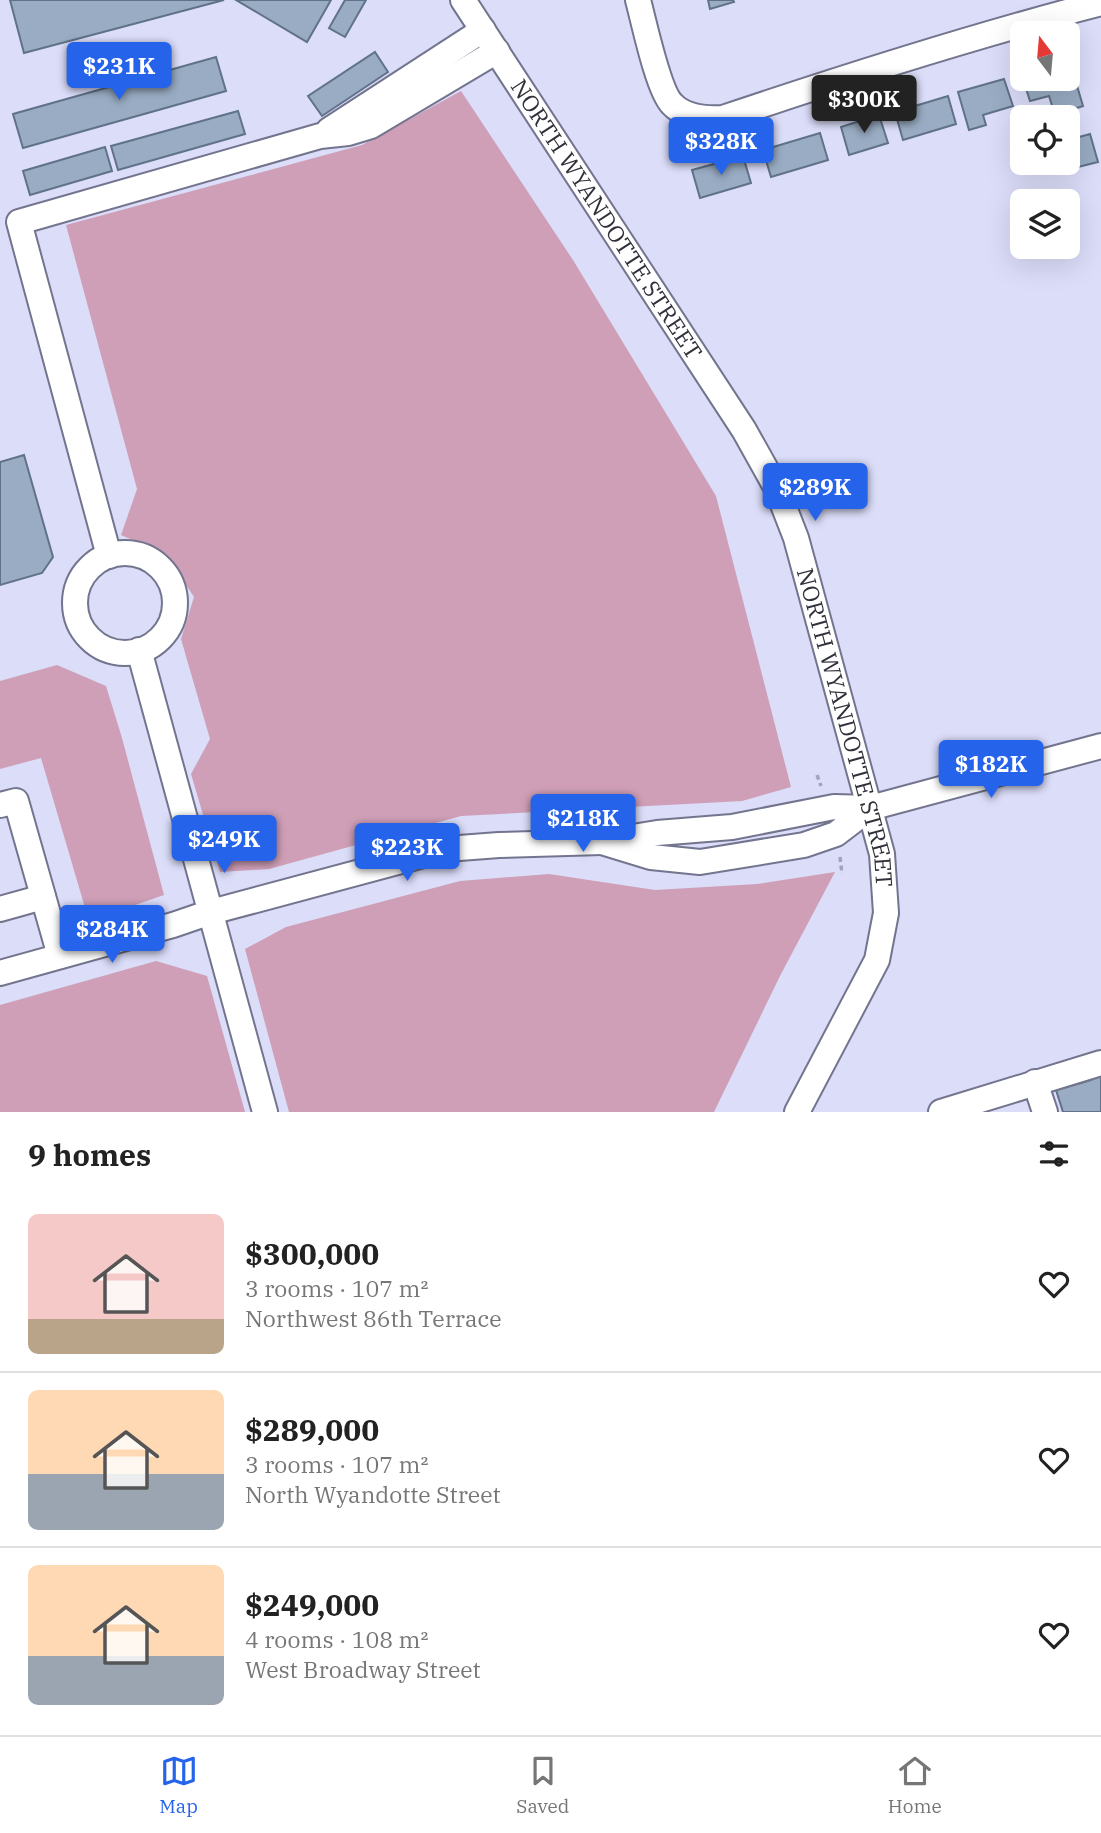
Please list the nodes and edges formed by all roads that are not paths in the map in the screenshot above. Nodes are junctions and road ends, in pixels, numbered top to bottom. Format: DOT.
graph roads {
  1 [pos="463,0"];
  2 [pos="639,0"];
  3 [pos="1101,3"];
  4 [pos="490,41"];
  5 [pos="109,556"];
  6 [pos="139,650"];
  7 [pos="1101,746"];
  8 [pos="0,805"];
  9 [pos="870,808"];
  10 [pos="43,897"];
  11 [pos="0,909"];
  12 [pos="211,912"];
  13 [pos="60,956"];
  14 [pos="0,973"];
  15 [pos="1101,1063"];
  16 [pos="1035,1082"];
  17 [pos="950,1110"];
  18 [pos="265,1112"];
  19 [pos="797,1112"];
  20 [pos="1045,1112"];
  1 -- 4 [label="street, NORTH WYANDOTTE STREET"];
  2 -- 3 [label="street"];
  4 -- 5 [label="street"];
  4 -- 9 [label="street, NORTH WYANDOTTE STREET"];
  5 -- 6 [label="street"];
  5 -- 6 [label="street"];
  6 -- 12 [label="street"];
  7 -- 9 [label="street"];
  8 -- 10 [label="street"];
  9 -- 12 [label="street"];
  9 -- 19 [label="street, NORTH WYANDOTTE STREET"];
  10 -- 11 [label="street"];
  10 -- 13 [label="street"];
  12 -- 13 [label="street"];
  12 -- 18 [label="street"];
  13 -- 14 [label="street"];
  15 -- 16 [label="street"];
  16 -- 17 [label="street"];
  16 -- 20 [label="street"];
}
